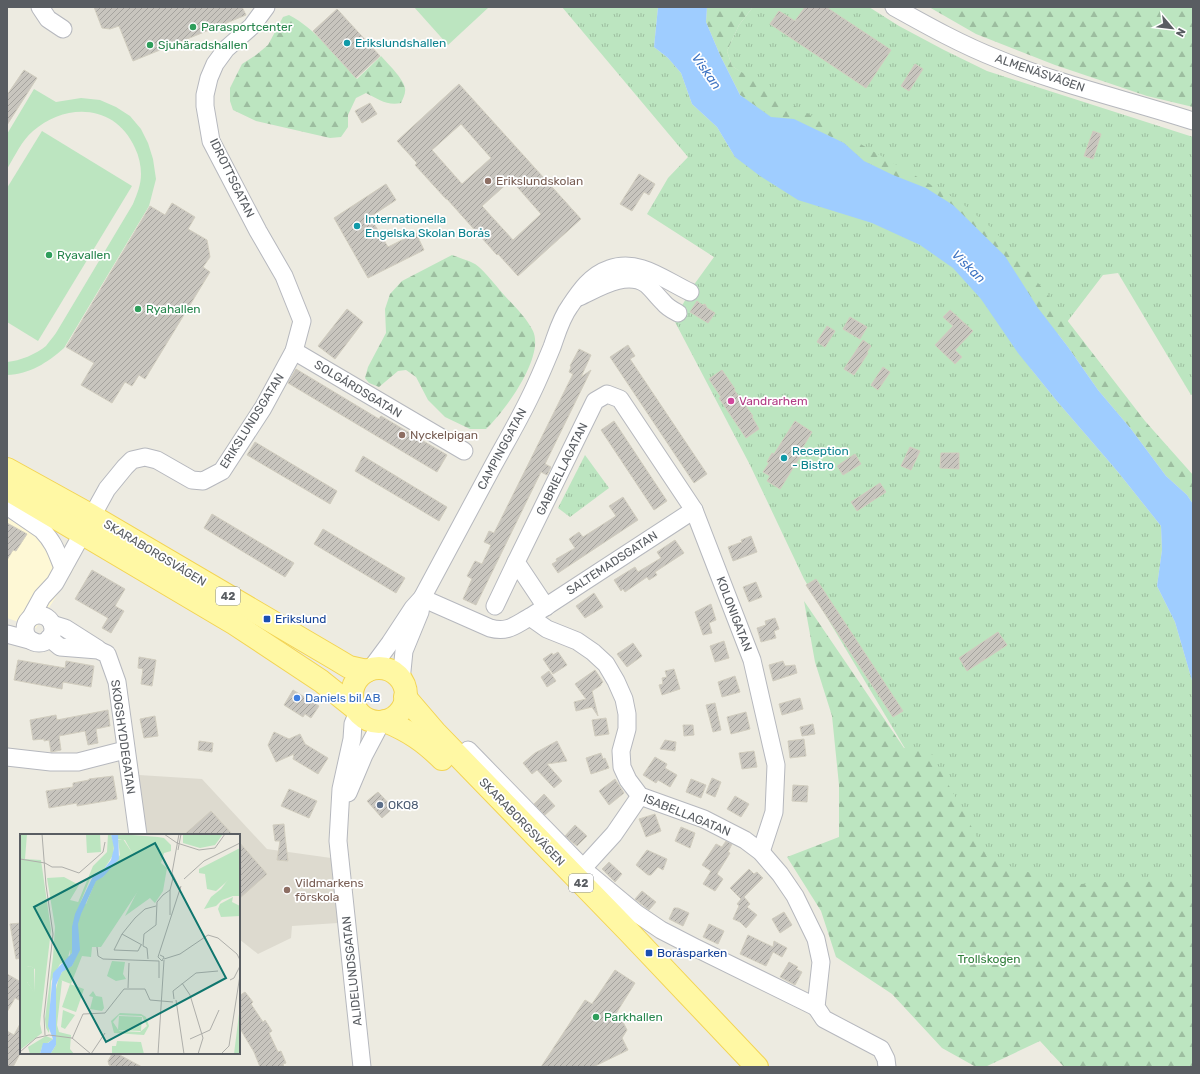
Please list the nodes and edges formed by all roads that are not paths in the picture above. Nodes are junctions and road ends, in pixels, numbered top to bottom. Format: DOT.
graph roads {
  1 [pos="266,7"];
  2 [pos="894,7"];
  3 [pos="44,13"];
  4 [pos="63,29"];
  5 [pos="1193,121"];
  6 [pos="690,292"];
  7 [pos="576,298"];
  8 [pos="678,313"];
  9 [pos="294,351"];
  10 [pos="620,399"];
  11 [pos="464,451"];
  12 [pos="7,469"];
  13 [pos="7,489"];
  14 [pos="7,506"];
  15 [pos="694,510"];
  16 [pos="87,525"];
  17 [pos="516,562"];
  18 [pos="63,568"];
  19 [pos="55,583"];
  20 [pos="422,598"];
  21 [pos="495,606"];
  22 [pos="546,607"];
  23 [pos="530,617"];
  24 [pos="29,619"];
  25 [pos="7,622"];
  26 [pos="45,631"];
  27 [pos="7,634"];
  28 [pos="368,670"];
  29 [pos="403,689"];
  30 [pos="357,711"];
  31 [pos="384,721"];
  32 [pos="125,750"];
  33 [pos="468,750"];
  34 [pos="7,757"];
  35 [pos="640,796"];
  36 [pos="341,802"];
  37 [pos="138,834"];
  38 [pos="761,852"];
  39 [pos="583,868"];
  40 [pos="816,1007"];
  41 [pos="742,1059"];
  42 [pos="362,1067"];
  43 [pos="758,1067"];
  44 [pos="765,1067"];
  45 [pos="887,1067"];
  1 -- 9 [label="street, IDROTTSGATAN"];
  2 -- 5 [label="street, ALMENÄSVÄGEN"];
  3 -- 4 [label="street"];
  6 -- 7 [label="street, CAMPINGGATAN"];
  7 -- 8 [label="street"];
  7 -- 20 [label="street, CAMPINGGATAN"];
  9 -- 11 [label="street, SOLGÅRDSGATAN"];
  9 -- 16 [label="street, ERIKSLUNDSGATAN"];
  10 -- 15 [label="street, KOLONIGATAN"];
  10 -- 17 [label="street, GABRIELLAGATAN"];
  12 -- 16 [label="main road, SKARABORGSVÄGEN / 42"];
  13 -- 16 [label="main road, SKARABORGSVÄGEN / 42"];
  14 -- 18 [label="street"];
  15 -- 22 [label="street, SALTEMADSGATAN"];
  15 -- 38 [label="street, KOLONIGATAN"];
  16 -- 18 [label="street, ERIKSLUNDSGATAN"];
  16 -- 28 [label="main road, SKARABORGSVÄGEN / 42"];
  16 -- 30 [label="main road, SKARABORGSVÄGEN / 42"];
  17 -- 21 [label="street, GABRIELLAGATAN"];
  17 -- 22 [label="street"];
  18 -- 19 [label="street, ERIKSLUNDSGATAN"];
  19 -- 24 [label="street"];
  19 -- 26 [label="street"];
  20 -- 23 [label="street"];
  20 -- 28 [label="street, CAMPINGGATAN"];
  20 -- 29 [label="street, CAMPINGGATAN"];
  22 -- 23 [label="street, SALTEMADSGATAN"];
  23 -- 35 [label="street, ISABELLAGATAN"];
  24 -- 25 [label="street"];
  24 -- 26 [label="street"];
  24 -- 26 [label="street"];
  26 -- 27 [label="street"];
  26 -- 32 [label="street, SKOGSHYDDEGATAN"];
  28 -- 29 [label="main road, 42"];
  28 -- 30 [label="main road"];
  29 -- 31 [label="main road"];
  29 -- 41 [label="main road, SKARABORGSVÄGEN / 42"];
  30 -- 31 [label="main road, 42"];
  30 -- 36 [label="street, ALIDELUNDSGATAN"];
  31 -- 36 [label="street, ALIDELUNDSGATAN"];
  31 -- 41 [label="main road, SKARABORGSVÄGEN / 42"];
  32 -- 34 [label="street"];
  32 -- 37 [label="street, SKOGSHYDDEGATAN"];
  33 -- 39 [label="street"];
  35 -- 38 [label="street, ISABELLAGATAN"];
  35 -- 39 [label="street"];
  36 -- 42 [label="street, ALIDELUNDSGATAN"];
  38 -- 40 [label="street, ISABELLAGATAN"];
  39 -- 40 [label="street"];
  40 -- 45 [label="street"];
  41 -- 43 [label="main road, SKARABORGSVÄGEN / 42"];
  41 -- 44 [label="street"];
}
